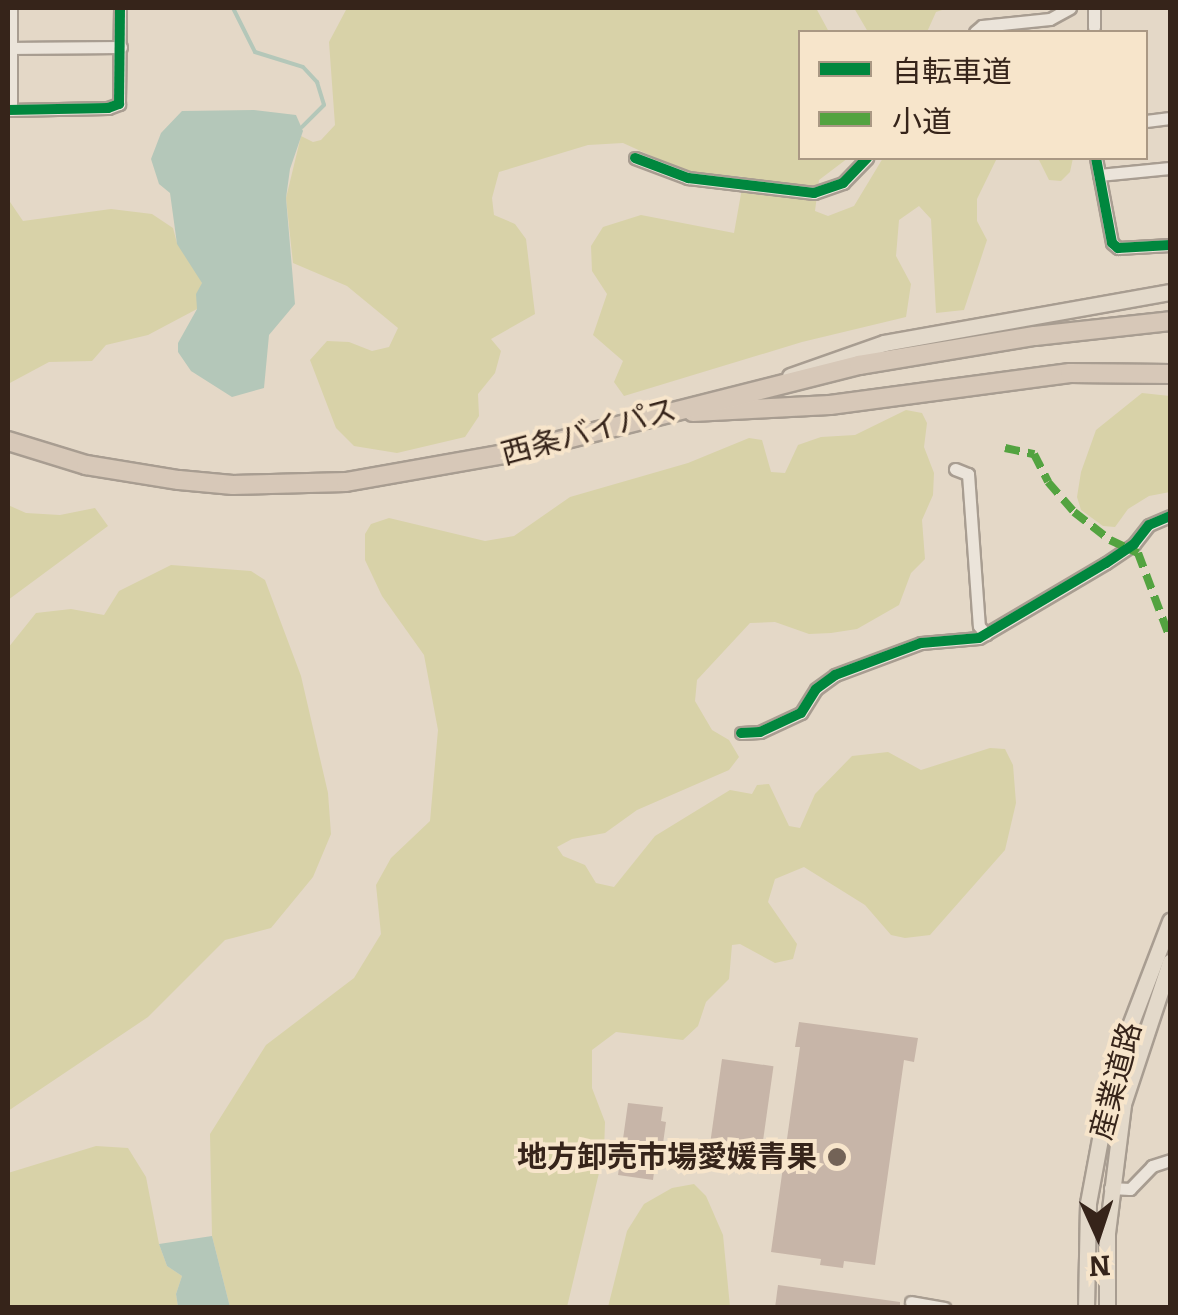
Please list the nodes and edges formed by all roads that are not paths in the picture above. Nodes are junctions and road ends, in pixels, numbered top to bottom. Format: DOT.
graph roads {
  1 [pos="10,8"];
  2 [pos="120,8"];
  3 [pos="1070,8"];
  4 [pos="1094,8"];
  5 [pos="1094,27"];
  6 [pos="978,30"];
  7 [pos="120,47"];
  8 [pos="9,48"];
  9 [pos="9,110"];
  10 [pos="636,158"];
  11 [pos="865,160"];
  12 [pos="1096,160"];
  13 [pos="1170,168"];
  14 [pos="1099,175"];
  15 [pos="1170,245"];
  16 [pos="1170,292"];
  17 [pos="1170,321"];
  18 [pos="1170,374"];
  19 [pos="772,383"];
  20 [pos="660,414"];
  21 [pos="8,441"];
  22 [pos="954,469"];
  23 [pos="1170,516"];
  24 [pos="986,634"];
  25 [pos="740,734"];
  26 [pos="1170,921"];
  27 [pos="1170,962"];
  28 [pos="1170,1160"];
  29 [pos="1110,1188"];
  30 [pos="911,1302"];
  31 [pos="944,1308"];
  32 [pos="1086,1308"];
  33 [pos="1107,1308"];
  1 -- 8 [label="street"];
  2 -- 7 [label="street"];
  3 -- 6 [label="street"];
  4 -- 5 [label="street"];
  7 -- 8 [label="street"];
  7 -- 9 [label="street"];
  8 -- 9 [label="street"];
  10 -- 11 [label="street"];
  12 -- 14 [label="street"];
  13 -- 14 [label="street"];
  14 -- 15 [label="street"];
  16 -- 19 [label="main road"];
  17 -- 19 [label="highway, 西条バイパス"];
  18 -- 20 [label="highway"];
  19 -- 20 [label="highway, 西条バイパス"];
  20 -- 21 [label="highway, 西条バイパス"];
  22 -- 24 [label="street"];
  23 -- 24 [label="street"];
  24 -- 25 [label="street"];
  26 -- 32 [label="main road, 産業道路"];
  27 -- 29 [label="main road, 産業道路"];
  28 -- 29 [label="street"];
  29 -- 33 [label="main road, 産業道路"];
  30 -- 31 [label="street"];
}
